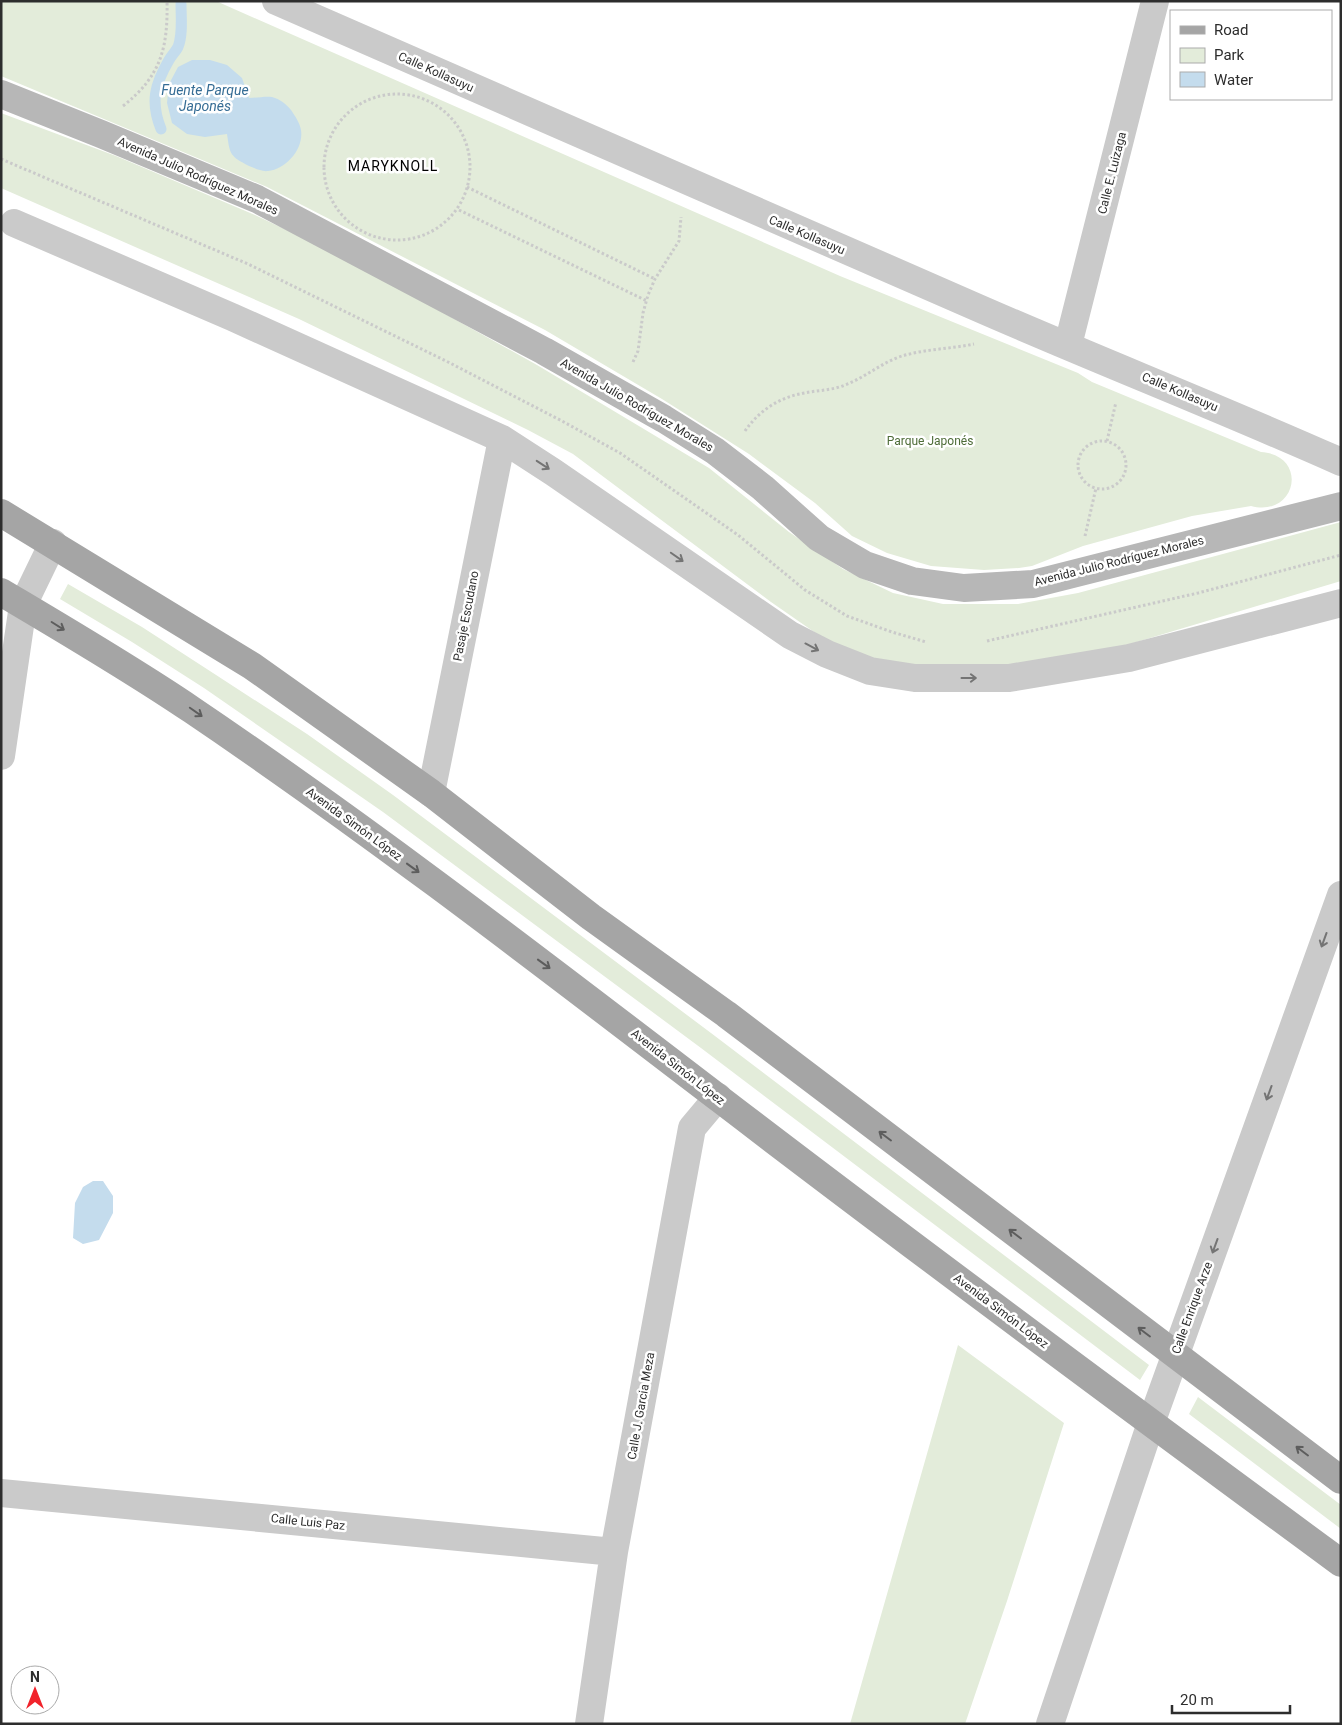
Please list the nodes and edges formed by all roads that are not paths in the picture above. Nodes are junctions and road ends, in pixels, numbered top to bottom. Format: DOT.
graph roads {
  1 [pos="276,1"];
  2 [pos="1156,1"];
  3 [pos="1,94"];
  4 [pos="14,223"];
  5 [pos="1068,345"];
  6 [pos="502,439"];
  7 [pos="1341,462"];
  8 [pos="1341,506"];
  9 [pos="1,513"];
  10 [pos="53,543"];
  11 [pos="12,598"];
  12 [pos="1341,603"];
  13 [pos="1,756"];
  14 [pos="431,794"];
  15 [pos="1341,894"];
  16 [pos="718,1097"];
  17 [pos="1175,1356"];
  18 [pos="1151,1424"];
  19 [pos="1341,1480"];
  20 [pos="1,1493"];
  21 [pos="614,1552"];
  22 [pos="1341,1563"];
  23 [pos="589,1724"];
  24 [pos="1050,1724"];
  1 -- 5 [label="street, Calle Kollasuyu"];
  2 -- 5 [label="street, Calle E. Luizaga"];
  3 -- 8 [label="main road, Avenida Julio Rodríguez Morales"];
  4 -- 6 [label="street"];
  5 -- 7 [label="street, Calle Kollasuyu"];
  6 -- 12 [label="street, one-way"];
  6 -- 14 [label="street, Pasaje Escudano"];
  9 -- 10 [label="main road"];
  10 -- 11 [label="street"];
  10 -- 14 [label="main road"];
  11 -- 13 [label="street"];
  11 -- 16 [label="main road, Avenida Simón López, one-way"];
  17 -- 14 [label="main road, one-way"];
  15 -- 17 [label="street, Calle Enrique Arze, one-way"];
  16 -- 18 [label="main road, Avenida Simón López"];
  16 -- 21 [label="street, Calle J. Garcia Meza"];
  17 -- 18 [label="street, Calle Enrique Arze"];
  19 -- 17 [label="main road, one-way"];
  18 -- 22 [label="main road, Avenida Simón López"];
  18 -- 24 [label="street, Calle Enrique Arze"];
  20 -- 21 [label="street, Calle Luis Paz"];
  21 -- 23 [label="street, Calle J. Garcia Meza"];
}
